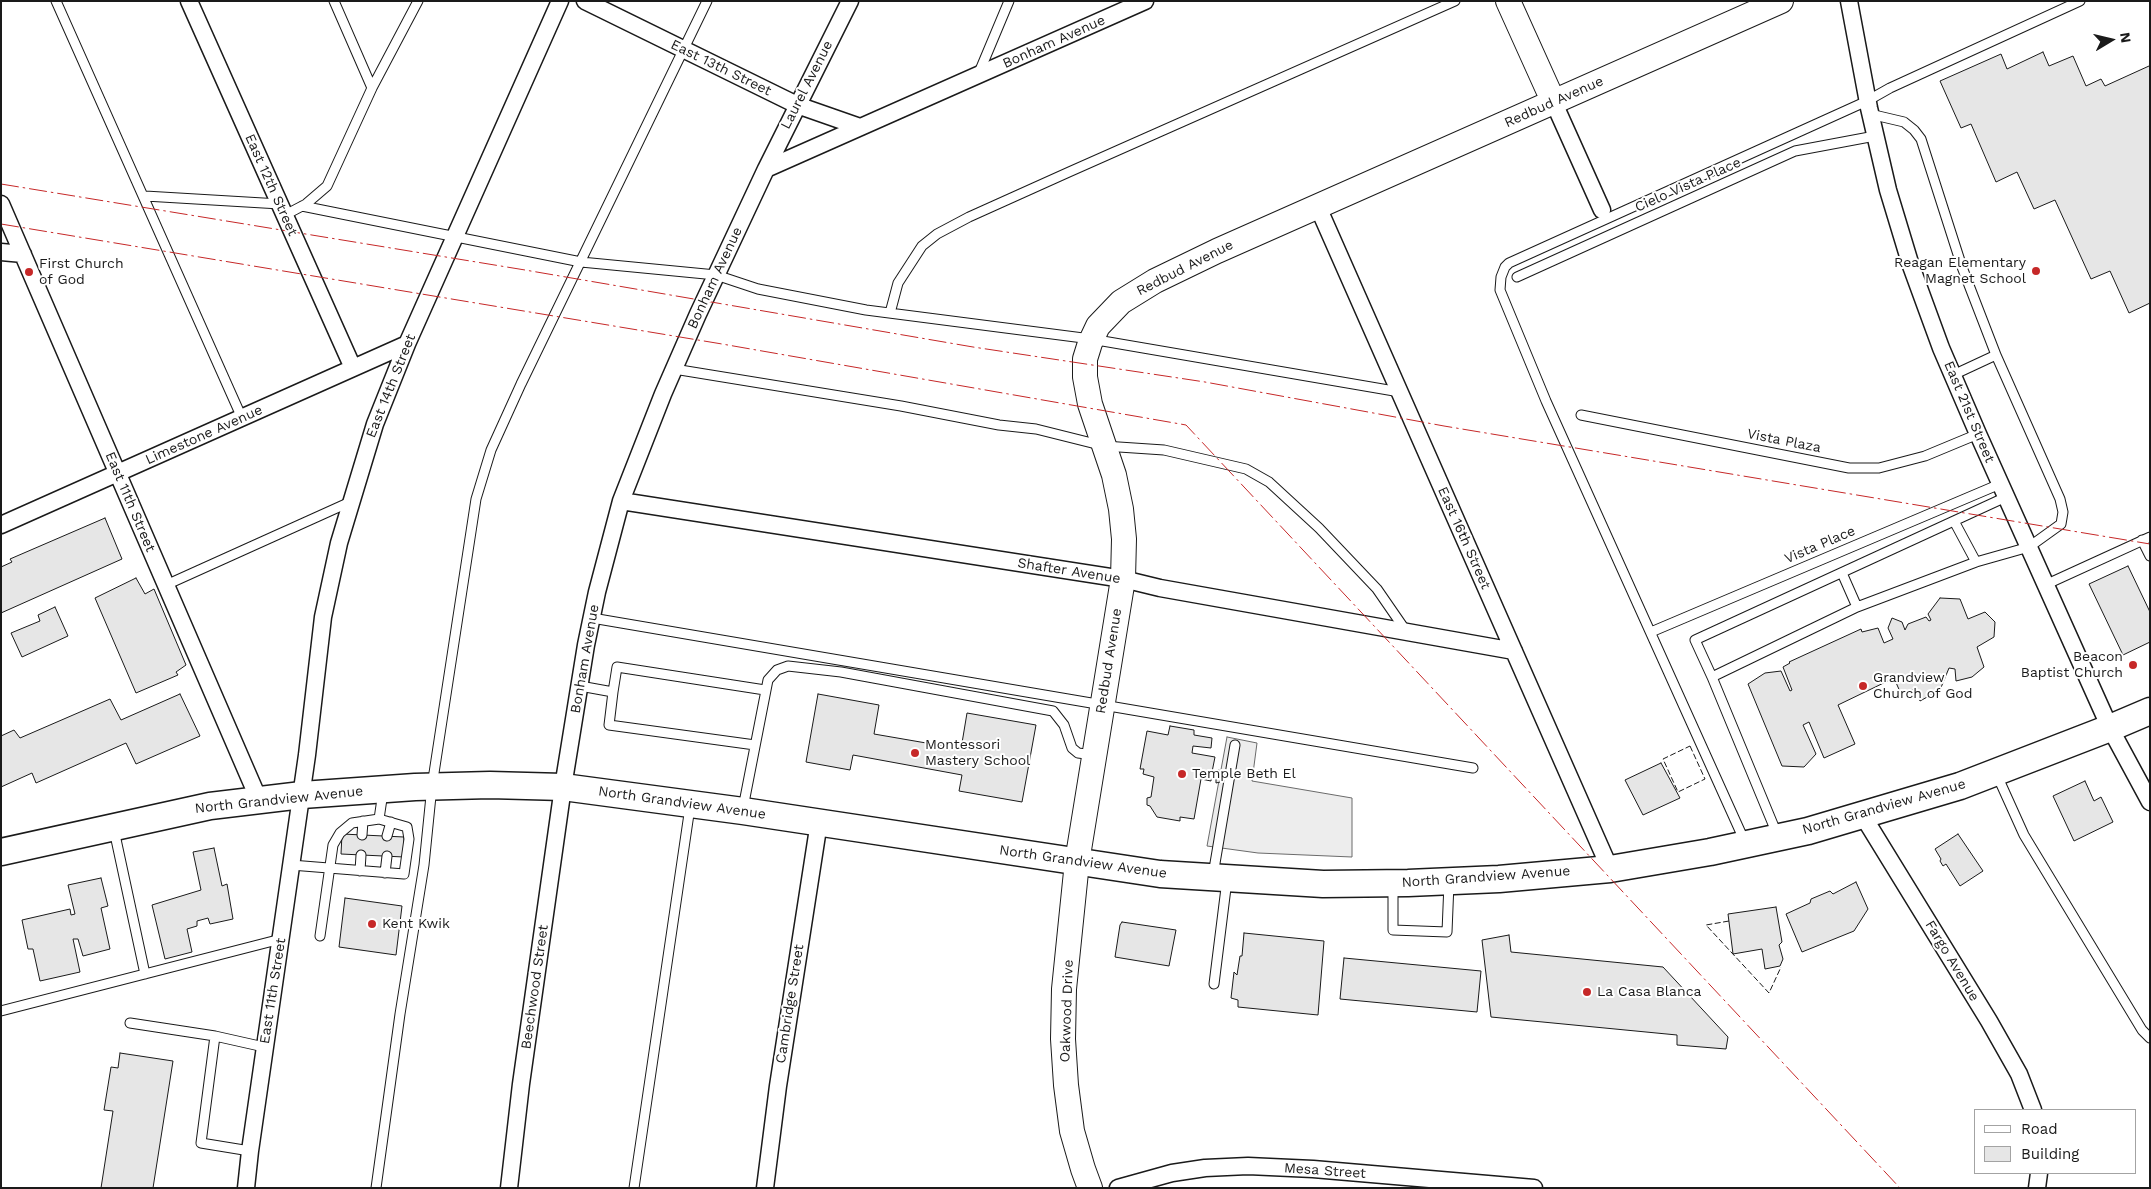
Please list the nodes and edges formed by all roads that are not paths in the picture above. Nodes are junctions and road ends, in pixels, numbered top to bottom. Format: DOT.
graph roads {
  1 [pos="56,1"];
  2 [pos="189,1"];
  3 [pos="334,1"];
  4 [pos="418,1"];
  5 [pos="560,1"];
  6 [pos="584,1"];
  7 [pos="707,1"];
  8 [pos="850,1"];
  9 [pos="1009,1"];
  10 [pos="1145,1"];
  11 [pos="1455,1"];
  12 [pos="1508,1"];
  13 [pos="1781,1"];
  14 [pos="1849,1"];
  15 [pos="2080,1"];
  16 [pos="684,50"];
  17 [pos="977,76"];
  18 [pos="372,88"];
  19 [pos="1554,103"];
  20 [pos="797,105"];
  21 [pos="1869,108"];
  22 [pos="860,127"];
  23 [pos="1875,136"];
  24 [pos="766,169"];
  25 [pos="144,196"];
  26 [pos="1,204"];
  27 [pos="302,206"];
  28 [pos="1318,207"];
  29 [pos="282,210"];
  30 [pos="1602,210"];
  31 [pos="455,236"];
  32 [pos="1,252"];
  33 [pos="23,254"];
  34 [pos="581,262"];
  35 [pos="716,275"];
  36 [pos="1518,277"];
  37 [pos="890,313"];
  38 [pos="1091,339"];
  39 [pos="407,344"];
  40 [pos="1996,355"];
  41 [pos="353,368"];
  42 [pos="674,369"];
  43 [pos="1953,375"];
  44 [pos="1400,392"];
  45 [pos="1581,415"];
  46 [pos="242,418"];
  47 [pos="1978,434"];
  48 [pos="1104,446"];
  49 [pos="118,473"];
  50 [pos="2003,490"];
  51 [pos="621,501"];
  52 [pos="350,502"];
  53 [pos="1954,521"];
  54 [pos="1,525"];
  55 [pos="2146,539"];
  56 [pos="2029,547"];
  57 [pos="2150,556"];
  58 [pos="1976,562"];
  59 [pos="1842,573"];
  60 [pos="1123,579"];
  61 [pos="166,585"];
  62 [pos="2045,585"];
  63 [pos="1857,607"];
  64 [pos="592,618"];
  65 [pos="1406,632"];
  66 [pos="1651,632"];
  67 [pos="1514,651"];
  68 [pos="1712,677"];
  69 [pos="580,686"];
  70 [pos="765,690"];
  71 [pos="613,692"];
  72 [pos="1102,706"];
  73 [pos="2150,711"];
  74 [pos="2110,728"];
  75 [pos="755,744"];
  76 [pos="1235,745"];
  77 [pos="1095,755"];
  78 [pos="1473,768"];
  79 [pos="1996,773"];
  80 [pos="432,786"];
  81 [pos="563,787"];
  82 [pos="383,789"];
  83 [pos="302,796"];
  84 [pos="260,800"];
  85 [pos="2150,802"];
  86 [pos="690,804"];
  87 [pos="743,810"];
  88 [pos="1864,816"];
  89 [pos="379,818"];
  90 [pos="363,821"];
  91 [pos="391,822"];
  92 [pos="819,822"];
  93 [pos="113,827"];
  94 [pos="362,835"];
  95 [pos="387,836"];
  96 [pos="1779,837"];
  97 [pos="1746,844"];
  98 [pos="1,852"];
  99 [pos="361,855"];
  100 [pos="386,856"];
  101 [pos="1078,862"];
  102 [pos="292,865"];
  103 [pos="330,868"];
  104 [pos="1610,869"];
  105 [pos="360,871"];
  106 [pos="385,873"];
  107 [pos="1219,879"];
  108 [pos="1449,881"];
  109 [pos="1393,883"];
  110 [pos="320,936"];
  111 [pos="281,939"];
  112 [pos="144,974"];
  113 [pos="1214,984"];
  114 [pos="1,1010"];
  115 [pos="130,1023"];
  116 [pos="215,1036"];
  117 [pos="2150,1038"];
  118 [pos="264,1046"];
  119 [pos="2033,1109"];
  120 [pos="250,1151"];
  121 [pos="2039,1174"];
  122 [pos="246,1188"];
  123 [pos="376,1188"];
  124 [pos="510,1188"];
  125 [pos="634,1188"];
  126 [pos="765,1188"];
  127 [pos="1090,1188"];
  128 [pos="1118,1188"];
  129 [pos="1533,1188"];
  130 [pos="2038,1188"];
  1 -- 25 [label="lane"];
  2 -- 29 [label="street, East 12th Street"];
  3 -- 18 [label="lane"];
  4 -- 18 [label="lane"];
  5 -- 31 [label="street, East 14th Street"];
  6 -- 16 [label="street, East 13th Street"];
  7 -- 16 [label="lane"];
  8 -- 20 [label="street, Laurel Avenue"];
  9 -- 17 [label="lane"];
  10 -- 17 [label="street, Bonham Avenue"];
  11 -- 37 [label="lane"];
  12 -- 19 [label="street"];
  13 -- 19 [label="street, Redbud Avenue"];
  14 -- 21 [label="street, East 21st Street"];
  15 -- 21 [label="lane"];
  16 -- 20 [label="street, East 13th Street"];
  16 -- 34 [label="lane"];
  17 -- 22 [label="street, Bonham Avenue"];
  18 -- 27 [label="lane"];
  19 -- 28 [label="street, Redbud Avenue"];
  19 -- 30 [label="street"];
  20 -- 22 [label="street, East 13th Street"];
  20 -- 24 [label="street, Laurel Avenue"];
  21 -- 23 [label="street, East 21st Street"];
  21 -- 40 [label="lane"];
  21 -- 66 [label="lane"];
  22 -- 24 [label="street, Bonham Avenue"];
  23 -- 36 [label="lane, Cielo Vista Place"];
  23 -- 43 [label="street, East 21st Street"];
  24 -- 35 [label="street, Bonham Avenue"];
  25 -- 29 [label="lane"];
  25 -- 46 [label="lane"];
  26 -- 33 [label="street, East 11th Street"];
  27 -- 29 [label="lane"];
  27 -- 31 [label="lane"];
  28 -- 38 [label="street, Redbud Avenue"];
  28 -- 44 [label="street, East 16th Street"];
  29 -- 41 [label="street, East 12th Street"];
  31 -- 34 [label="lane"];
  31 -- 39 [label="street, East 14th Street"];
  32 -- 33 [label="street"];
  33 -- 49 [label="street, East 11th Street"];
  34 -- 35 [label="lane"];
  34 -- 80 [label="lane"];
  35 -- 37 [label="lane"];
  35 -- 42 [label="street, Bonham Avenue"];
  37 -- 38 [label="lane"];
  38 -- 44 [label="lane"];
  38 -- 48 [label="street, Redbud Avenue"];
  39 -- 41 [label="street, Limestone Avenue"];
  39 -- 52 [label="street, East 14th Street"];
  40 -- 43 [label="lane"];
  40 -- 56 [label="lane"];
  41 -- 46 [label="street, Limestone Avenue"];
  42 -- 48 [label="lane"];
  42 -- 51 [label="street, Bonham Avenue"];
  43 -- 47 [label="street, East 21st Street"];
  44 -- 67 [label="street, East 16th Street"];
  45 -- 47 [label="lane, Vista Plaza"];
  46 -- 49 [label="street, Limestone Avenue"];
  47 -- 50 [label="street, East 21st Street"];
  48 -- 60 [label="street, Redbud Avenue"];
  48 -- 65 [label="lane"];
  49 -- 54 [label="street, Limestone Avenue"];
  49 -- 61 [label="street, East 11th Street"];
  50 -- 53 [label="lane"];
  50 -- 56 [label="street, East 21st Street"];
  50 -- 66 [label="lane, Vista Place"];
  51 -- 60 [label="street, Shafter Avenue"];
  51 -- 64 [label="street, Bonham Avenue"];
  52 -- 61 [label="lane"];
  52 -- 83 [label="street, East 14th Street"];
  53 -- 58 [label="lane"];
  53 -- 59 [label="lane"];
  55 -- 57 [label="lane"];
  55 -- 62 [label="lane"];
  56 -- 58 [label="lane"];
  56 -- 62 [label="street, East 21st Street"];
  58 -- 63 [label="lane"];
  59 -- 63 [label="lane"];
  59 -- 68 [label="lane"];
  60 -- 65 [label="street, Shafter Avenue"];
  60 -- 72 [label="street, Redbud Avenue"];
  61 -- 84 [label="street, East 11th Street"];
  62 -- 74 [label="street, East 21st Street"];
  63 -- 68 [label="lane"];
  64 -- 69 [label="street, Bonham Avenue"];
  64 -- 72 [label="lane"];
  65 -- 67 [label="street, Shafter Avenue"];
  66 -- 97 [label="lane"];
  67 -- 104 [label="street, East 16th Street"];
  68 -- 96 [label="lane"];
  69 -- 71 [label="lane"];
  69 -- 81 [label="street, Bonham Avenue"];
  70 -- 71 [label="lane"];
  70 -- 75 [label="lane"];
  70 -- 77 [label="lane"];
  71 -- 75 [label="lane"];
  72 -- 77 [label="street, Redbud Avenue"];
  72 -- 78 [label="lane"];
  73 -- 74 [label="main road, North Grandview Avenue"];
  74 -- 79 [label="main road, North Grandview Avenue"];
  74 -- 85 [label="street, East 21st Street"];
  75 -- 87 [label="lane"];
  76 -- 107 [label="lane"];
  77 -- 101 [label="street, Redbud Avenue"];
  79 -- 88 [label="main road, North Grandview Avenue"];
  79 -- 117 [label="lane"];
  80 -- 81 [label="main road, North Grandview Avenue"];
  80 -- 82 [label="main road, North Grandview Avenue"];
  80 -- 123 [label="lane"];
  81 -- 86 [label="main road, North Grandview Avenue"];
  81 -- 124 [label="street, Beechwood Street"];
  82 -- 83 [label="main road, North Grandview Avenue"];
  82 -- 89 [label="lane"];
  83 -- 84 [label="main road, North Grandview Avenue"];
  83 -- 102 [label="street, East 11th Street"];
  84 -- 93 [label="main road, North Grandview Avenue"];
  86 -- 87 [label="main road, North Grandview Avenue"];
  86 -- 125 [label="lane"];
  87 -- 92 [label="main road, North Grandview Avenue"];
  88 -- 96 [label="main road, North Grandview Avenue"];
  88 -- 119 [label="street, Fargo Avenue"];
  89 -- 90 [label="lane"];
  89 -- 91 [label="lane"];
  90 -- 94 [label="lane"];
  90 -- 103 [label="lane"];
  91 -- 95 [label="lane"];
  91 -- 106 [label="lane"];
  92 -- 101 [label="main road, North Grandview Avenue"];
  92 -- 126 [label="street, Cambridge Street"];
  93 -- 98 [label="main road, North Grandview Avenue"];
  93 -- 112 [label="lane"];
  96 -- 97 [label="main road, North Grandview Avenue"];
  97 -- 104 [label="main road, North Grandview Avenue"];
  99 -- 105 [label="lane"];
  100 -- 106 [label="lane"];
  101 -- 107 [label="main road, North Grandview Avenue"];
  101 -- 127 [label="street, Oakwood Drive"];
  102 -- 103 [label="lane"];
  102 -- 111 [label="street, East 11th Street"];
  103 -- 105 [label="lane"];
  103 -- 110 [label="lane"];
  104 -- 108 [label="main road, North Grandview Avenue"];
  105 -- 106 [label="lane"];
  107 -- 109 [label="main road, North Grandview Avenue"];
  107 -- 113 [label="lane"];
  108 -- 109 [label="main road, North Grandview Avenue"];
  108 -- 109 [label="lane"];
  111 -- 112 [label="lane"];
  111 -- 118 [label="street, East 11th Street"];
  112 -- 114 [label="lane"];
  115 -- 116 [label="lane"];
  116 -- 118 [label="lane"];
  116 -- 120 [label="lane"];
  118 -- 120 [label="street, East 11th Street"];
  120 -- 122 [label="street, East 11th Street"];
  121 -- 130 [label="street"];
  128 -- 129 [label="street, Mesa Street"];
}
